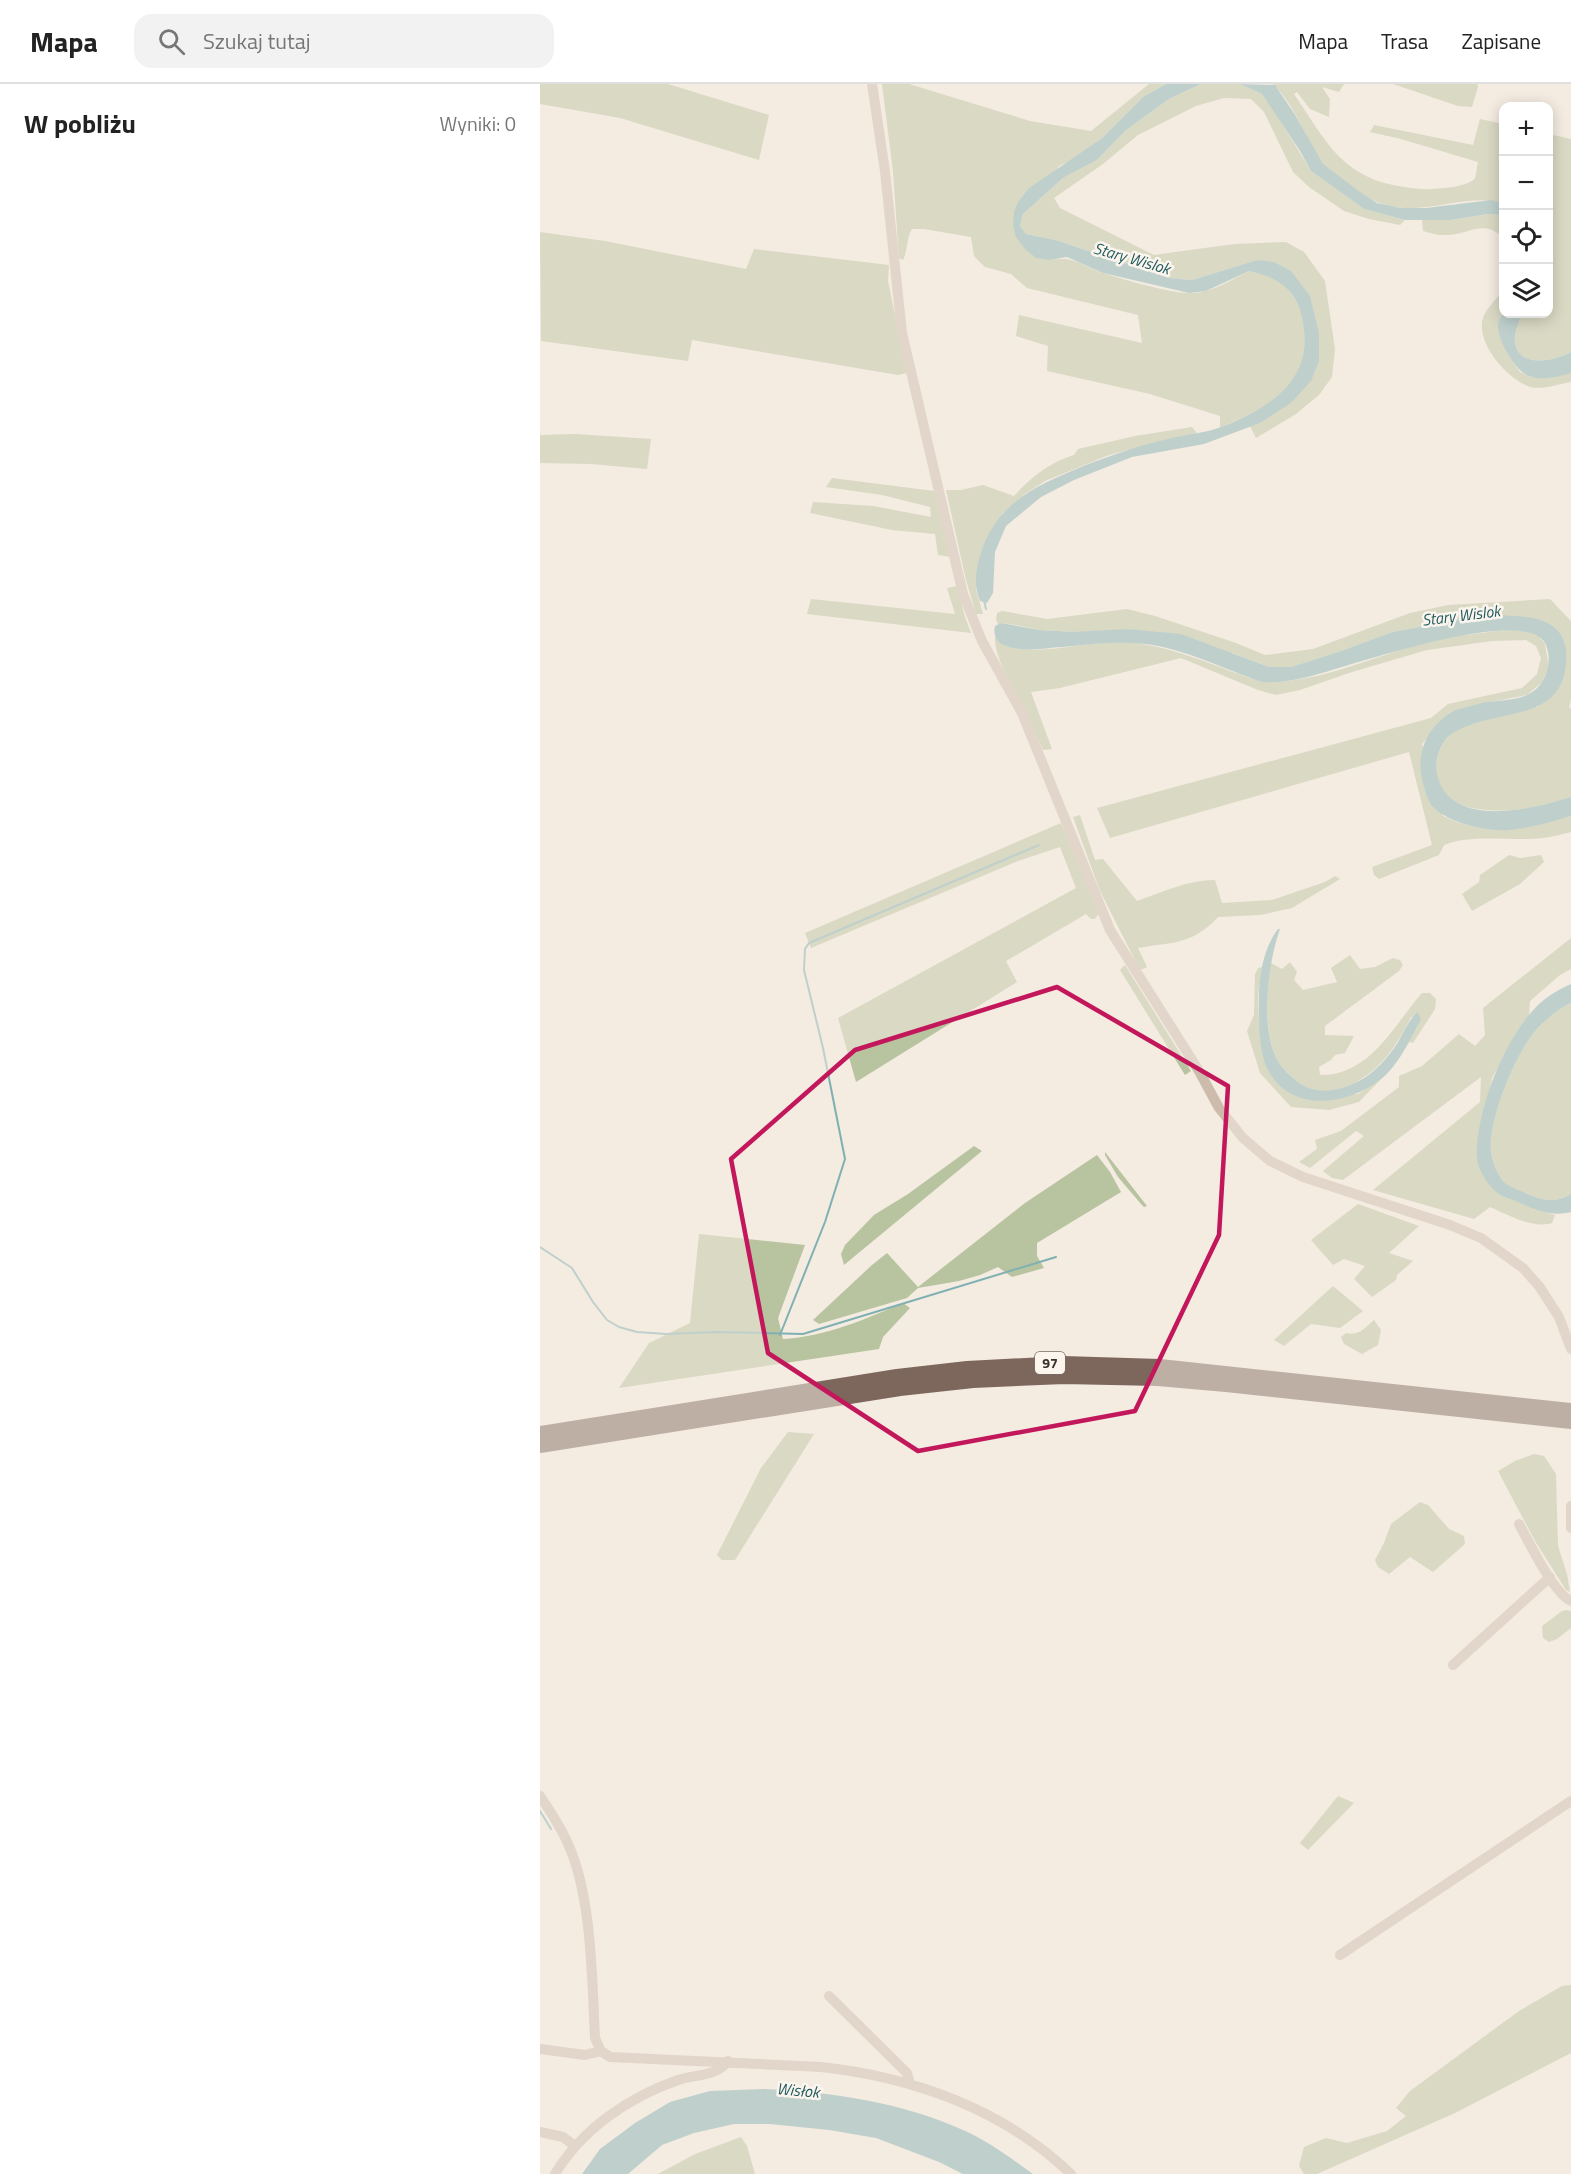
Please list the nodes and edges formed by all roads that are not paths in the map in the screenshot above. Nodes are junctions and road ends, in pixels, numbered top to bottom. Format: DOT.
graph roads {
  1 [pos="872,84"];
  2 [pos="1571,1350"];
  3 [pos="1567,1416"];
  4 [pos="540,1433"];
  5 [pos="540,1446"];
  6 [pos="1571,1506"];
  7 [pos="1519,1524"];
  8 [pos="1571,1528"];
  9 [pos="1550,1577"];
  10 [pos="1571,1601"];
  11 [pos="1453,1665"];
  12 [pos="540,1796"];
  13 [pos="1571,1801"];
  14 [pos="1340,1955"];
  15 [pos="830,1996"];
  16 [pos="540,2049"];
  17 [pos="602,2051"];
  18 [pos="728,2061"];
  19 [pos="910,2084"];
  20 [pos="540,2132"];
  21 [pos="575,2146"];
  22 [pos="555,2174"];
  23 [pos="1071,2174"];
  1 -- 2 [label="street"];
  3 -- 4 [label="main road, 97"];
  3 -- 5 [label="main road, 97"];
  6 -- 8 [label="street"];
  7 -- 9 [label="street"];
  9 -- 10 [label="street"];
  9 -- 11 [label="street"];
  12 -- 17 [label="street"];
  13 -- 14 [label="street"];
  15 -- 19 [label="street"];
  16 -- 17 [label="street"];
  17 -- 18 [label="street"];
  18 -- 19 [label="street"];
  18 -- 21 [label="street"];
  19 -- 23 [label="street"];
  20 -- 21 [label="street"];
  21 -- 22 [label="street"];
}
